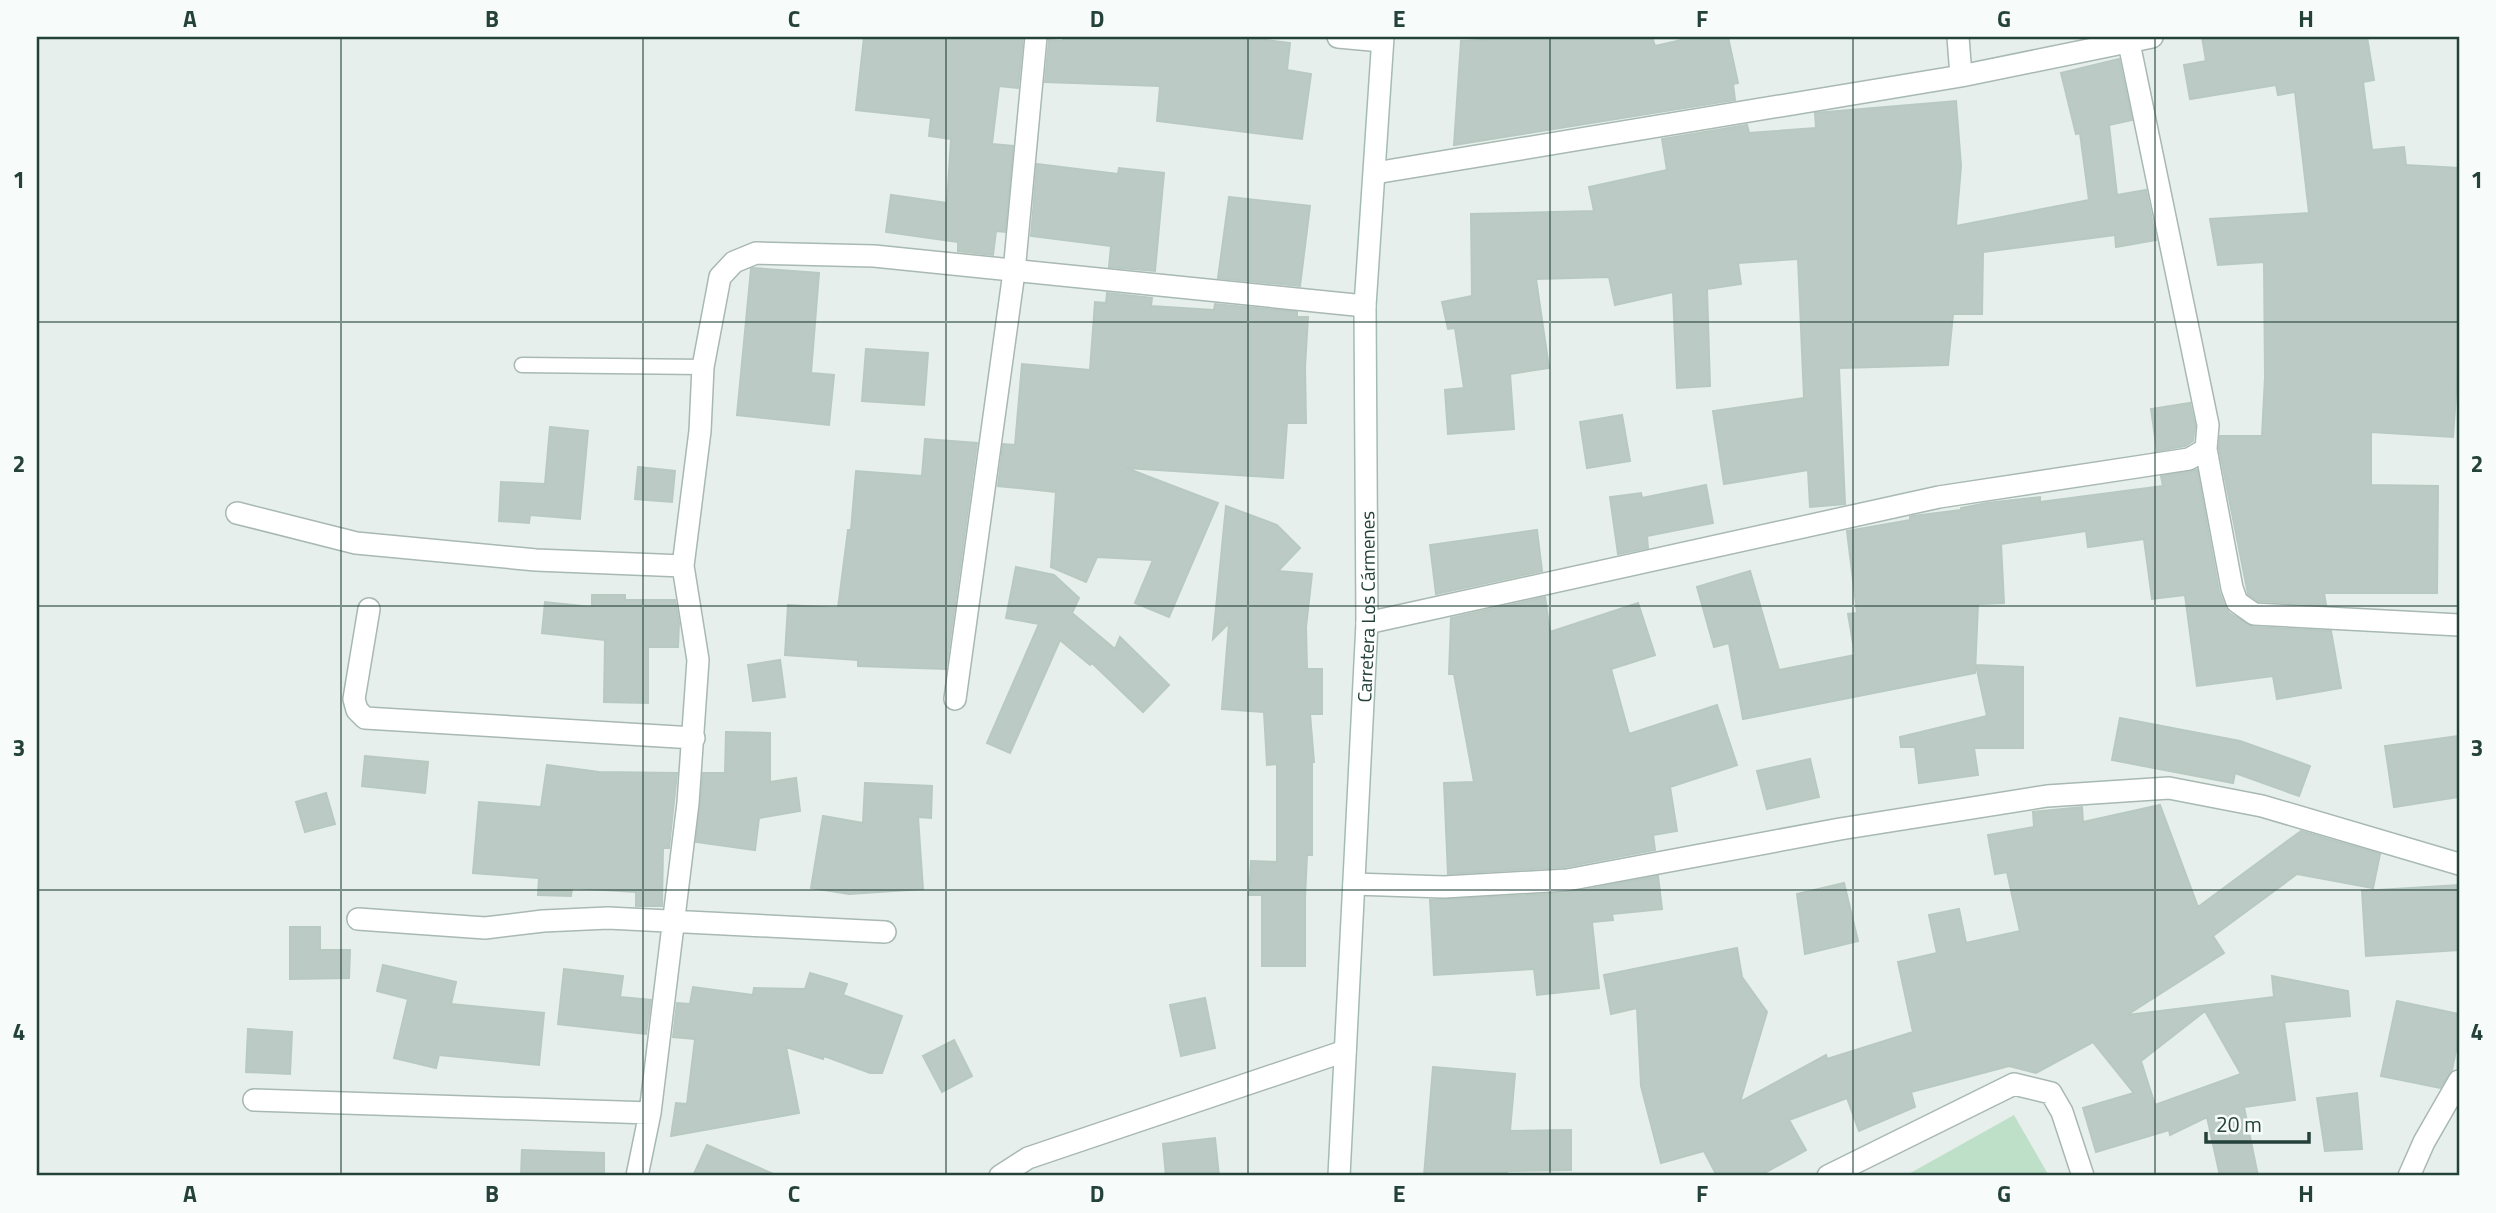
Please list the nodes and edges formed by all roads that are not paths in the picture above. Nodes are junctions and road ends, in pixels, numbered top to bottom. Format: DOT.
graph roads {
  1 [pos="1036,37"];
  2 [pos="1338,37"];
  3 [pos="1958,37"];
  4 [pos="2151,37"];
  5 [pos="1382,39"];
  6 [pos="2129,43"];
  7 [pos="1961,76"];
  8 [pos="1375,173"];
  9 [pos="1014,272"];
  10 [pos="1365,306"];
  11 [pos="522,365"];
  12 [pos="703,367"];
  13 [pos="2206,449"];
  14 [pos="237,513"];
  15 [pos="683,566"];
  16 [pos="369,609"];
  17 [pos="1367,623"];
  18 [pos="2459,625"];
  19 [pos="955,699"];
  20 [pos="694,738"];
  21 [pos="2459,864"];
  22 [pos="1354,884"];
  23 [pos="358,919"];
  24 [pos="675,920"];
  25 [pos="885,932"];
  26 [pos="1345,1051"];
  27 [pos="2459,1081"];
  28 [pos="254,1100"];
  29 [pos="650,1113"];
  30 [pos="637,1176"];
  31 [pos="1000,1176"];
  32 [pos="1339,1176"];
  33 [pos="1828,1176"];
  34 [pos="2083,1176"];
  35 [pos="2409,1176"];
  1 -- 9 [label="street"];
  2 -- 5 [label="street"];
  3 -- 7 [label="street"];
  4 -- 6 [label="street"];
  5 -- 8 [label="street, Carretera Los Cármenes"];
  6 -- 7 [label="street"];
  6 -- 13 [label="street"];
  7 -- 8 [label="street"];
  8 -- 10 [label="street, Carretera Los Cármenes"];
  9 -- 10 [label="street"];
  9 -- 12 [label="street"];
  9 -- 19 [label="street"];
  10 -- 17 [label="street, Carretera Los Cármenes"];
  11 -- 12 [label="lane"];
  12 -- 15 [label="street"];
  13 -- 17 [label="street"];
  13 -- 18 [label="street"];
  14 -- 15 [label="street"];
  15 -- 20 [label="street"];
  16 -- 20 [label="street"];
  17 -- 22 [label="street, Carretera Los Cármenes"];
  20 -- 24 [label="street"];
  21 -- 22 [label="street"];
  22 -- 26 [label="street, Carretera Los Cármenes"];
  23 -- 24 [label="street"];
  24 -- 25 [label="street"];
  24 -- 29 [label="street"];
  26 -- 31 [label="street"];
  26 -- 32 [label="street, Carretera Los Cármenes"];
  27 -- 35 [label="street"];
  28 -- 29 [label="street"];
  29 -- 30 [label="street"];
  33 -- 34 [label="street"];
}
